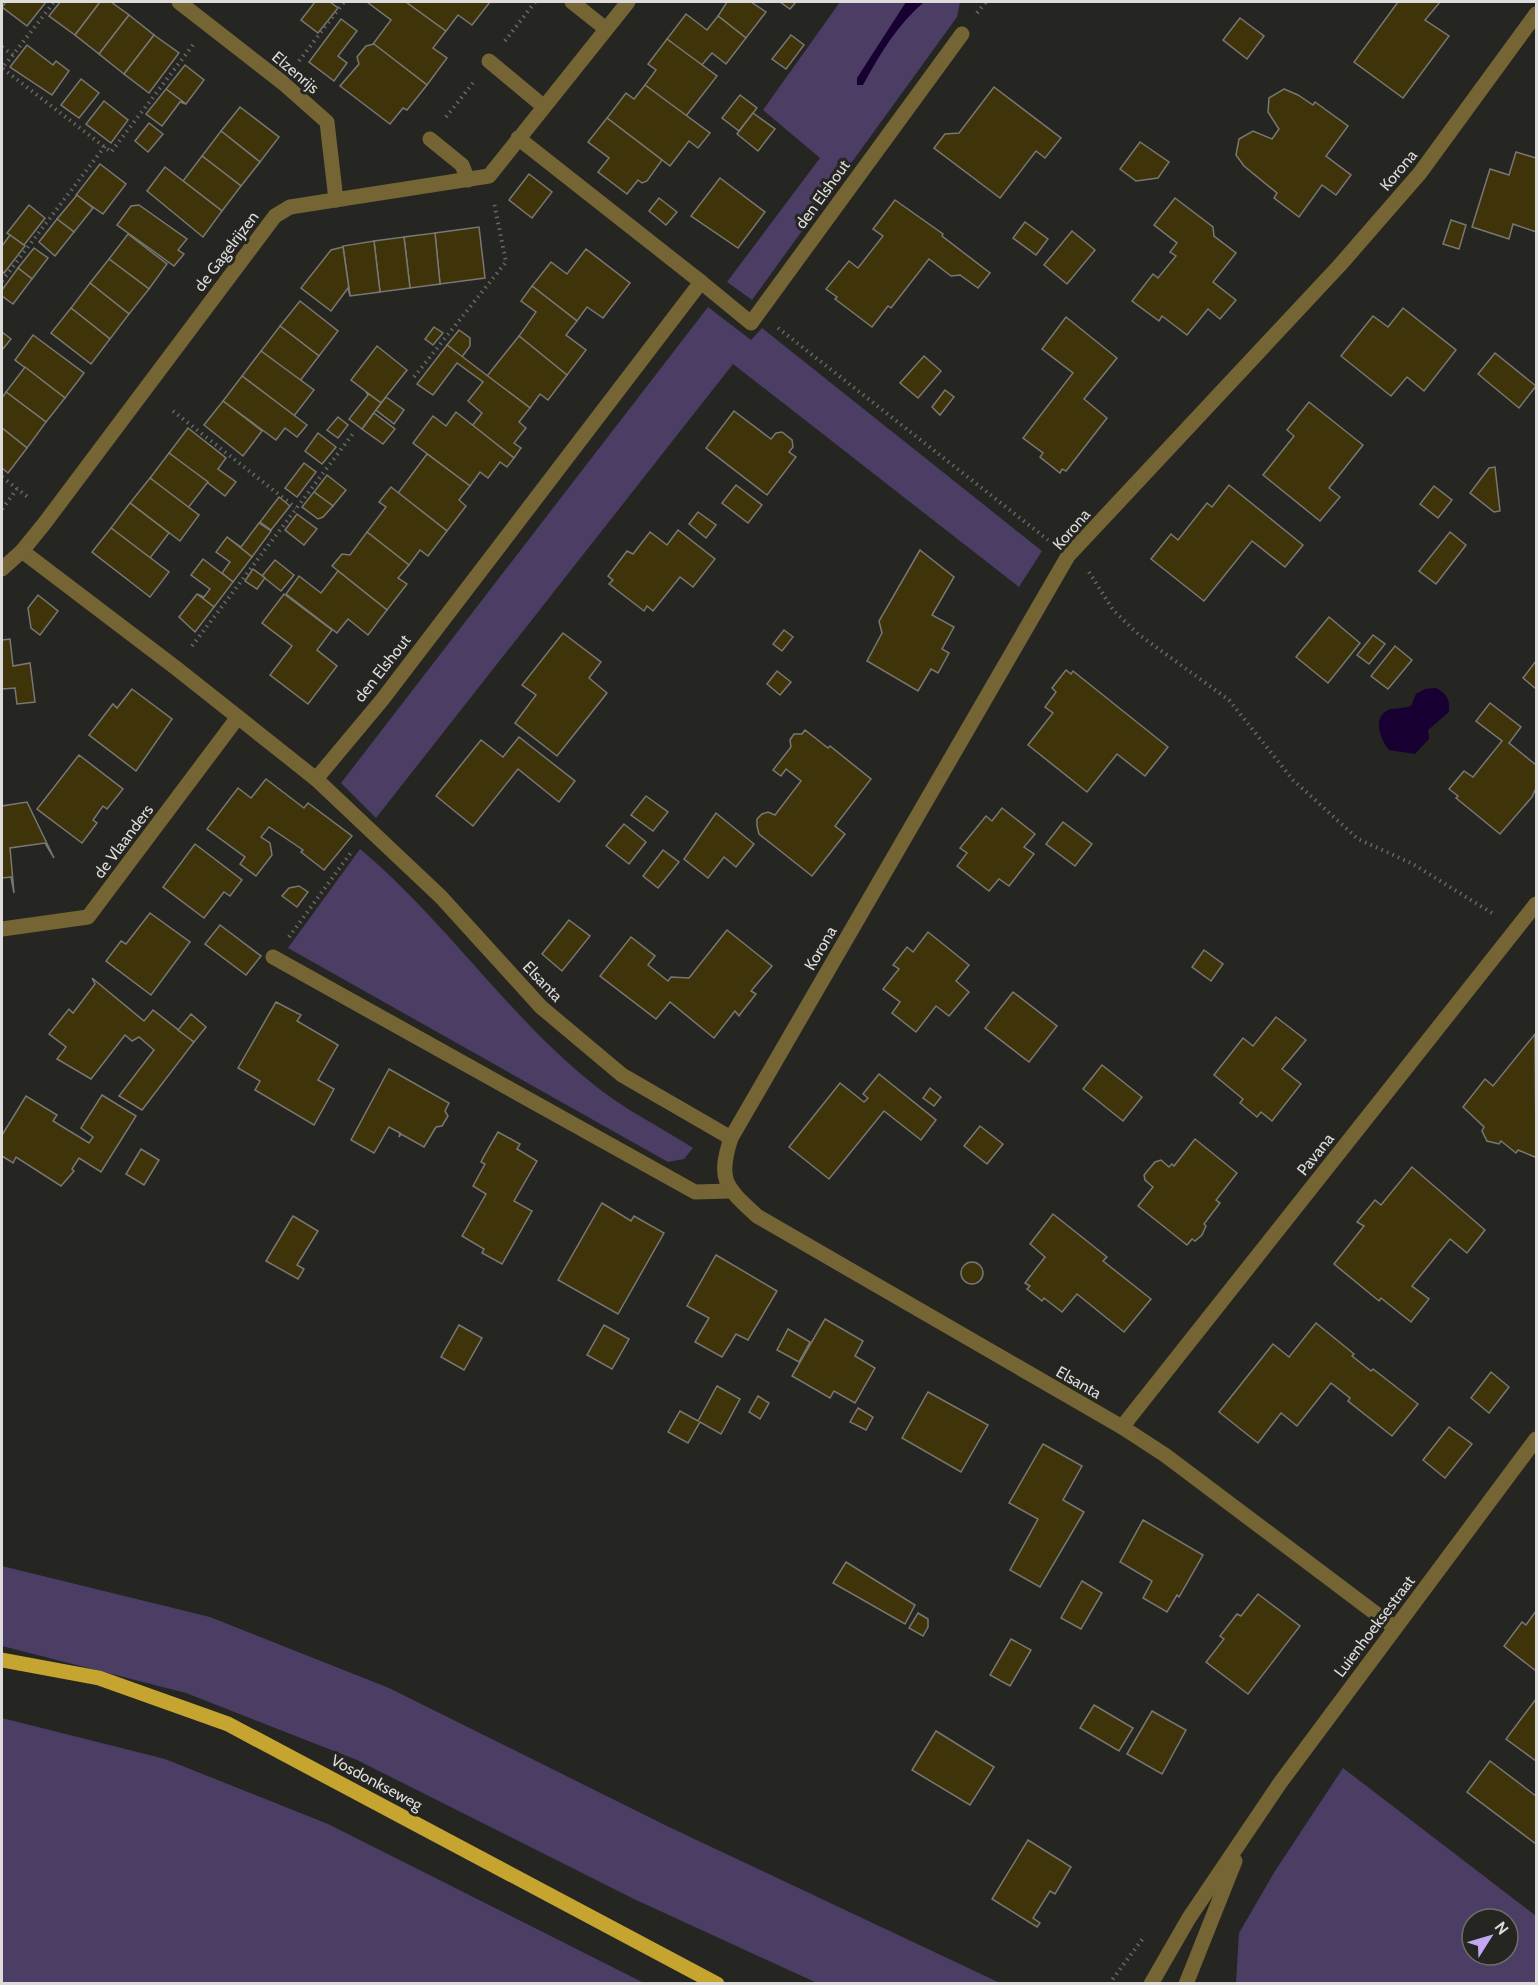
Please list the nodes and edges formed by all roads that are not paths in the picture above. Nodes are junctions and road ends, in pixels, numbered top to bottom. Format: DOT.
graph roads {
  1 [pos="178,2"];
  2 [pos="572,2"];
  3 [pos="628,2"];
  4 [pos="1536,14"];
  5 [pos="606,29"];
  6 [pos="962,34"];
  7 [pos="1530,35"];
  8 [pos="489,61"];
  9 [pos="543,106"];
  10 [pos="518,138"];
  11 [pos="430,139"];
  12 [pos="468,180"];
  13 [pos="336,200"];
  14 [pos="701,282"];
  15 [pos="22,551"];
  16 [pos="2,569"];
  17 [pos="238,717"];
  18 [pos="316,779"];
  19 [pos="1536,904"];
  20 [pos="2,929"];
  21 [pos="273,957"];
  22 [pos="731,1138"];
  23 [pos="730,1191"];
  24 [pos="1122,1427"];
  25 [pos="1536,1439"];
  26 [pos="1395,1628"];
  27 [pos="2,1660"];
  28 [pos="1244,1838"];
  29 [pos="717,1983"];
  30 [pos="1151,1983"];
  31 [pos="1186,1983"];
  1 -- 13 [label="street, Elzenrijs"];
  2 -- 5 [label="street"];
  3 -- 5 [label="street"];
  4 -- 7 [label="street, Korona"];
  5 -- 9 [label="street"];
  6 -- 14 [label="street, den Elshout"];
  7 -- 22 [label="street, Korona"];
  8 -- 9 [label="street"];
  9 -- 10 [label="street"];
  10 -- 12 [label="street, de Gagelrijzen"];
  10 -- 14 [label="street"];
  11 -- 12 [label="street"];
  12 -- 13 [label="street, de Gagelrijzen"];
  13 -- 15 [label="street, de Gagelrijzen"];
  14 -- 18 [label="street, den Elshout"];
  15 -- 16 [label="street, de Gagelrijzen"];
  15 -- 17 [label="street"];
  17 -- 18 [label="street"];
  17 -- 20 [label="street, de Vlaanders"];
  18 -- 22 [label="street, Elsanta"];
  19 -- 24 [label="street, Pavana"];
  21 -- 23 [label="street"];
  22 -- 23 [label="street"];
  23 -- 24 [label="street, Elsanta"];
  24 -- 26 [label="street, Elsanta"];
  25 -- 26 [label="street, Luienhoeksestraat"];
  26 -- 28 [label="street, Luienhoeksestraat"];
  27 -- 29 [label="main road, Vosdonkseweg"];
  28 -- 30 [label="street, Luienhoeksestraat"];
  28 -- 31 [label="street, Luienhoeksestraat"];
}
